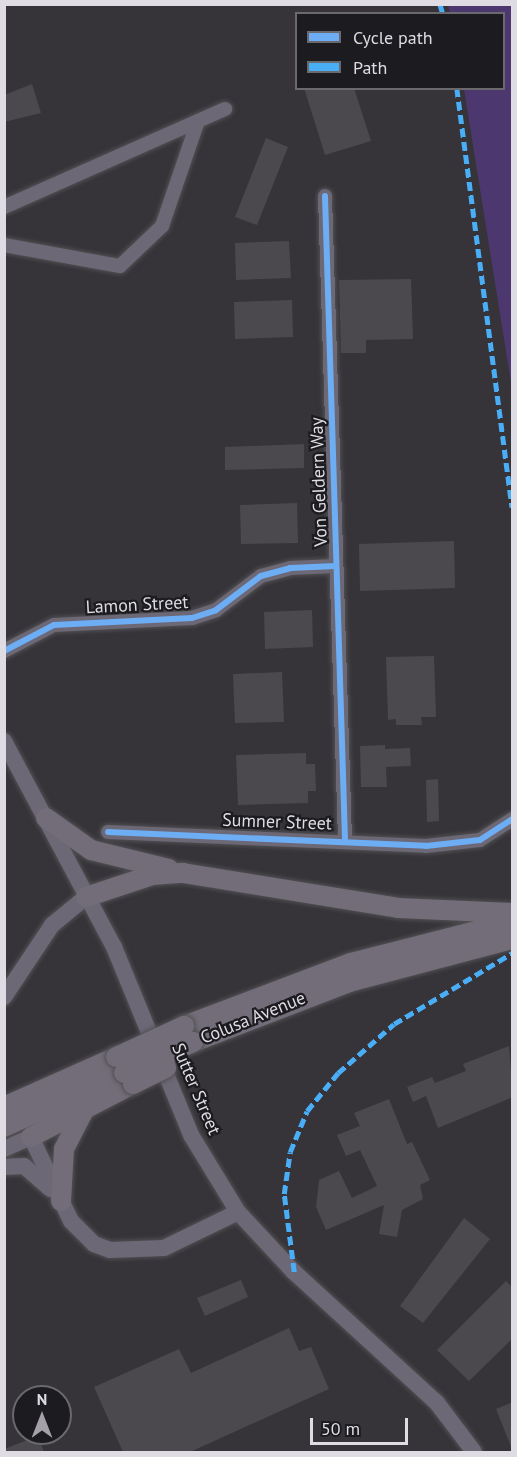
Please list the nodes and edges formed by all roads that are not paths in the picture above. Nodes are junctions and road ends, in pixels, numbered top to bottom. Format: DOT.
graph roads {
  1 [pos="225,109"];
  2 [pos="198,121"];
  3 [pos="325,196"];
  4 [pos="4,207"];
  5 [pos="4,245"];
  6 [pos="336,566"];
  7 [pos="4,651"];
  8 [pos="4,741"];
  9 [pos="46,818"];
  10 [pos="513,819"];
  11 [pos="108,832"];
  12 [pos="345,839"];
  13 [pos="183,873"];
  14 [pos="86,897"];
  15 [pos="513,913"];
  16 [pos="513,922"];
  17 [pos="513,939"];
  18 [pos="4,997"];
  19 [pos="192,1040"];
  20 [pos="124,1071"];
  21 [pos="4,1107"];
  22 [pos="86,1108"];
  23 [pos="4,1127"];
  24 [pos="31,1137"];
  25 [pos="4,1149"];
  26 [pos="4,1167"];
  27 [pos="61,1201"];
  28 [pos="238,1212"];
  29 [pos="474,1452"];
  1 -- 2 [label="street"];
  2 -- 4 [label="street"];
  2 -- 5 [label="street"];
  3 -- 6 [label="street, Von Geldern Way"];
  6 -- 7 [label="street, Lamon Street"];
  6 -- 12 [label="street, Von Geldern Way"];
  8 -- 9 [label="main road, Sutter Street"];
  9 -- 13 [label="highway"];
  9 -- 14 [label="main road, Sutter Street"];
  10 -- 12 [label="street, Sumner Street"];
  11 -- 12 [label="street, Sumner Street"];
  13 -- 14 [label="highway"];
  13 -- 15 [label="highway"];
  14 -- 18 [label="main road"];
  14 -- 28 [label="main road, Sutter Street"];
  16 -- 19 [label="highway, Colusa Avenue"];
  17 -- 19 [label="highway, Colusa Avenue"];
  19 -- 20 [label="highway, Colusa Avenue, bridge"];
  20 -- 21 [label="highway, Colusa Avenue"];
  20 -- 22 [label="highway"];
  20 -- 23 [label="highway, Colusa Avenue"];
  22 -- 24 [label="highway"];
  22 -- 27 [label="highway"];
  24 -- 25 [label="main road"];
  24 -- 27 [label="main road"];
  26 -- 27 [label="main road"];
  27 -- 28 [label="main road"];
  28 -- 29 [label="main road, Sutter Street"];
}
